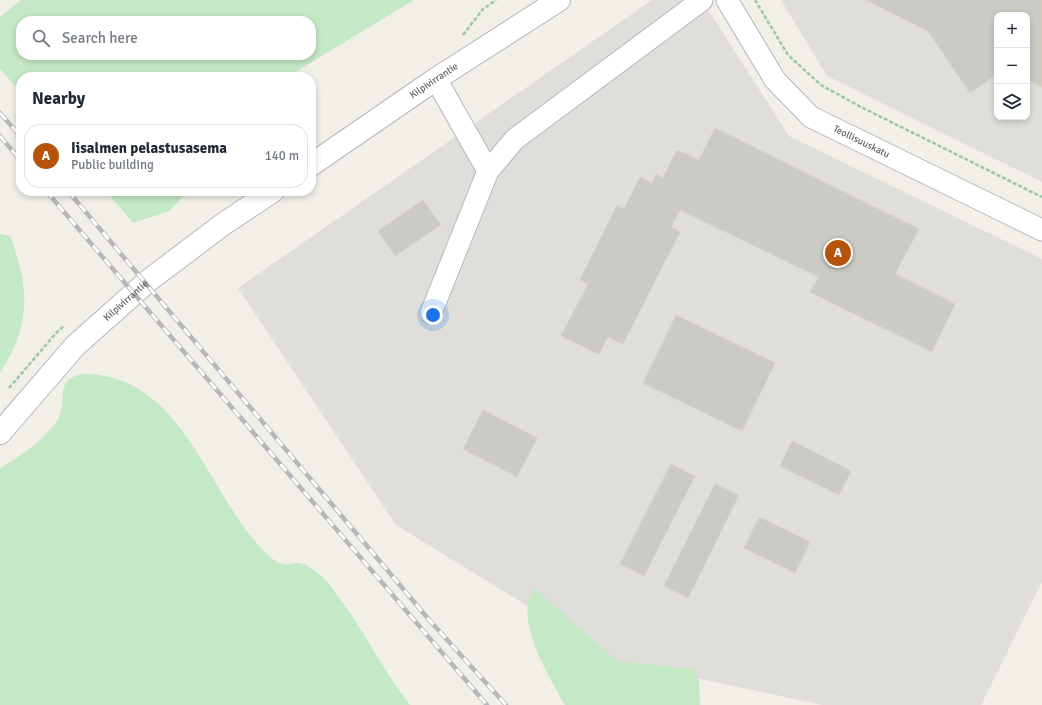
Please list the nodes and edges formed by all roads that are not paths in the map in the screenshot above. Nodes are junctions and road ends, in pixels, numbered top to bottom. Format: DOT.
graph roads {
  1 [pos="560,0"];
  2 [pos="702,0"];
  3 [pos="727,0"];
  4 [pos="436,79"];
  5 [pos="316,162"];
  6 [pos="488,172"];
  7 [pos="266,196"];
  8 [pos="1042,230"];
  9 [pos="431,313"];
  10 [pos="0,433"];
  1 -- 4 [label="street, Kilpivirrantie"];
  2 -- 6 [label="street"];
  3 -- 8 [label="street, Teollisuuskatu"];
  4 -- 5 [label="street, Kilpivirrantie"];
  4 -- 6 [label="street"];
  6 -- 9 [label="street"];
  7 -- 10 [label="street, Kilpivirrantie"];
}
